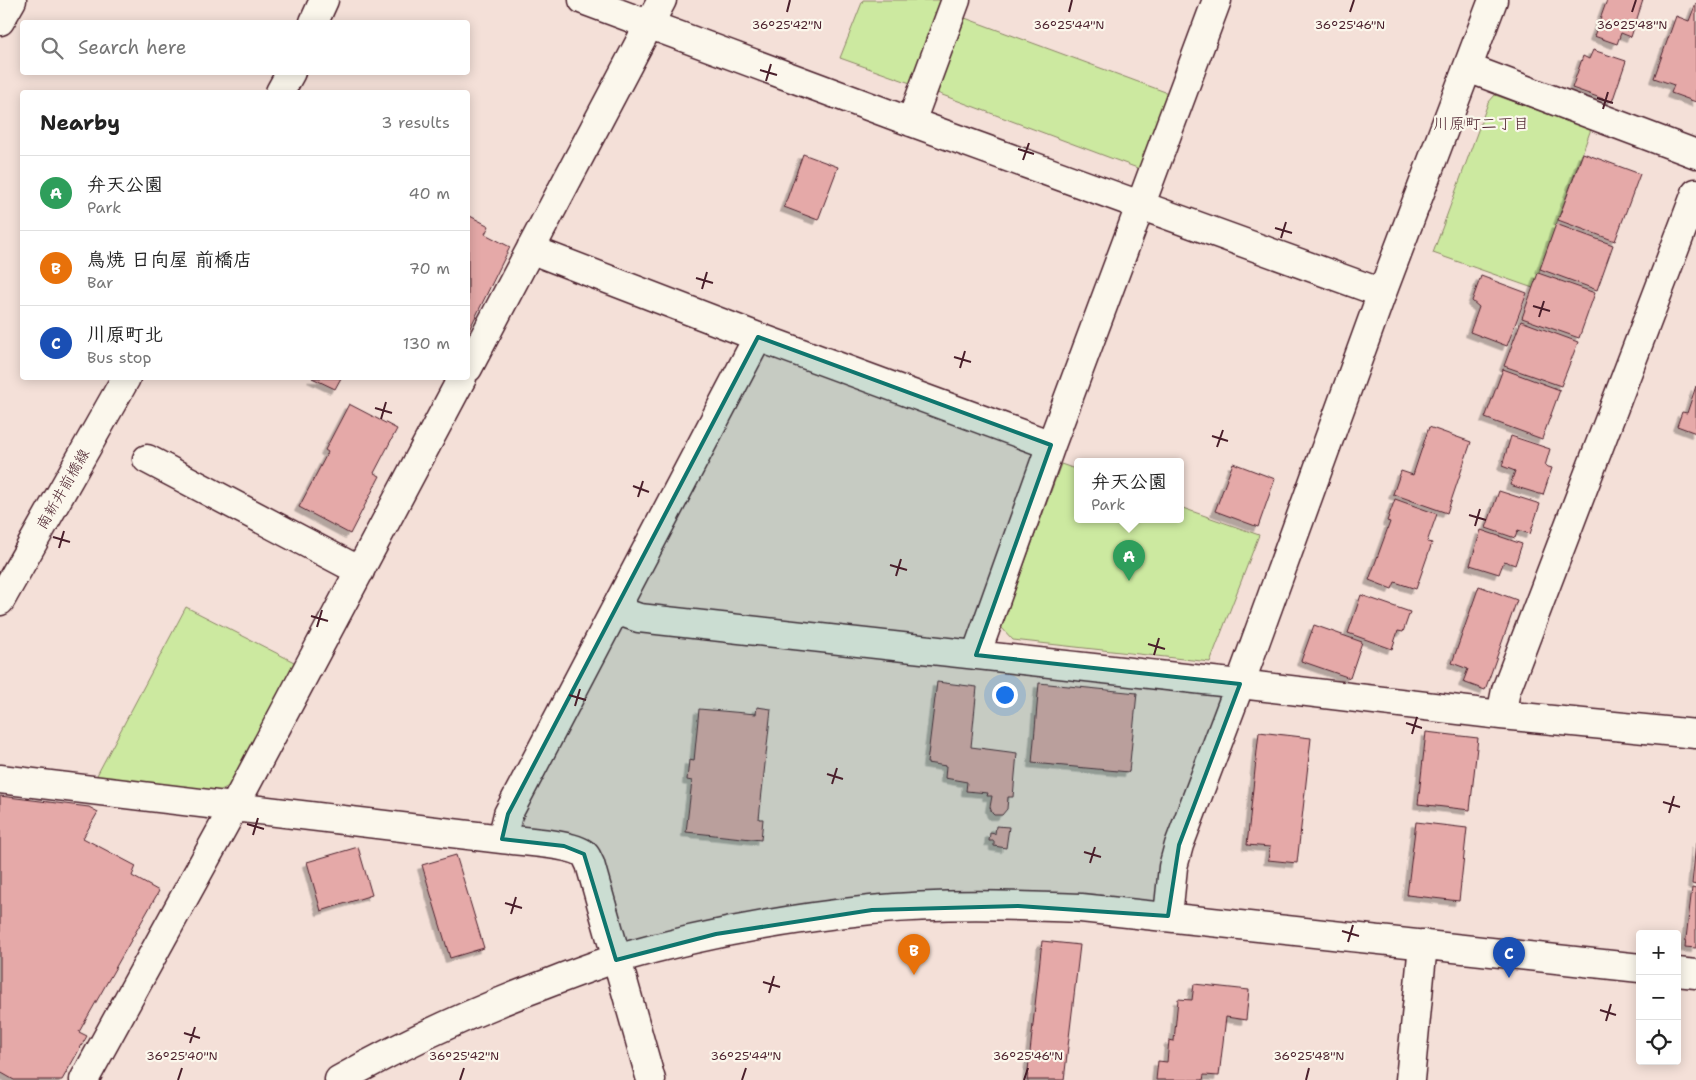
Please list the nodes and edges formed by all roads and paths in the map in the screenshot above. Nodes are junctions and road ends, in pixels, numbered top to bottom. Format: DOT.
graph roads {
  1 [pos="12,0"];
  2 [pos="324,0"];
  3 [pos="583,0"];
  4 [pos="662,0"];
  5 [pos="956,0"];
  6 [pos="1217,0"];
  7 [pos="1493,0"];
  8 [pos="315,20"];
  9 [pos="0,21"];
  10 [pos="649,25"];
  11 [pos="1468,68"];
  12 [pos="289,75"];
  13 [pos="281,90"];
  14 [pos="911,122"];
  15 [pos="1696,154"];
  16 [pos="1696,193"];
  17 [pos="1141,205"];
  18 [pos="531,248"];
  19 [pos="1382,293"];
  20 [pos="758,337"];
  21 [pos="470,364"];
  22 [pos="125,380"];
  23 [pos="461,380"];
  24 [pos="1051,445"];
  25 [pos="147,459"];
  26 [pos="360,571"];
  27 [pos="0,601"];
  28 [pos="616,610"];
  29 [pos="976,655"];
  30 [pos="1240,684"];
  31 [pos="1501,715"];
  32 [pos="1696,734"];
  33 [pos="0,779"];
  34 [pos="234,808"];
  35 [pos="502,839"];
  36 [pos="1168,916"];
  37 [pos="1423,944"];
  38 [pos="616,960"];
  39 [pos="1636,968"];
  40 [pos="1681,972"];
  41 [pos="1696,974"];
  42 [pos="84,1080"];
  43 [pos="339,1080"];
  44 [pos="650,1080"];
  45 [pos="1410,1080"];
  1 -- 9 [label="street"];
  2 -- 8 [label="street"];
  3 -- 10 [label="street"];
  4 -- 10 [label="street"];
  5 -- 14 [label="street"];
  6 -- 17 [label="street"];
  7 -- 11 [label="street"];
  10 -- 14 [label="street"];
  10 -- 18 [label="street"];
  11 -- 15 [label="street"];
  11 -- 19 [label="street"];
  12 -- 13 [label="street"];
  14 -- 17 [label="street"];
  16 -- 31 [label="street"];
  17 -- 19 [label="street"];
  17 -- 24 [label="street"];
  18 -- 20 [label="street"];
  18 -- 21 [label="street"];
  19 -- 30 [label="street"];
  20 -- 24 [label="street"];
  20 -- 28 [label="street"];
  22 -- 27 [label="street, 南新井前橋線"];
  23 -- 26 [label="street"];
  24 -- 29 [label="street"];
  25 -- 26 [label="street"];
  26 -- 34 [label="street"];
  28 -- 29 [label="street"];
  28 -- 35 [label="street"];
  29 -- 30 [label="street"];
  30 -- 31 [label="street"];
  30 -- 36 [label="street"];
  31 -- 32 [label="street"];
  33 -- 34 [label="street"];
  34 -- 35 [label="street"];
  34 -- 42 [label="street"];
  35 -- 38 [label="street"];
  36 -- 37 [label="street"];
  36 -- 38 [label="street"];
  37 -- 39 [label="street"];
  37 -- 45 [label="street"];
  38 -- 43 [label="street"];
  38 -- 44 [label="street"];
  40 -- 41 [label="street"];
}
